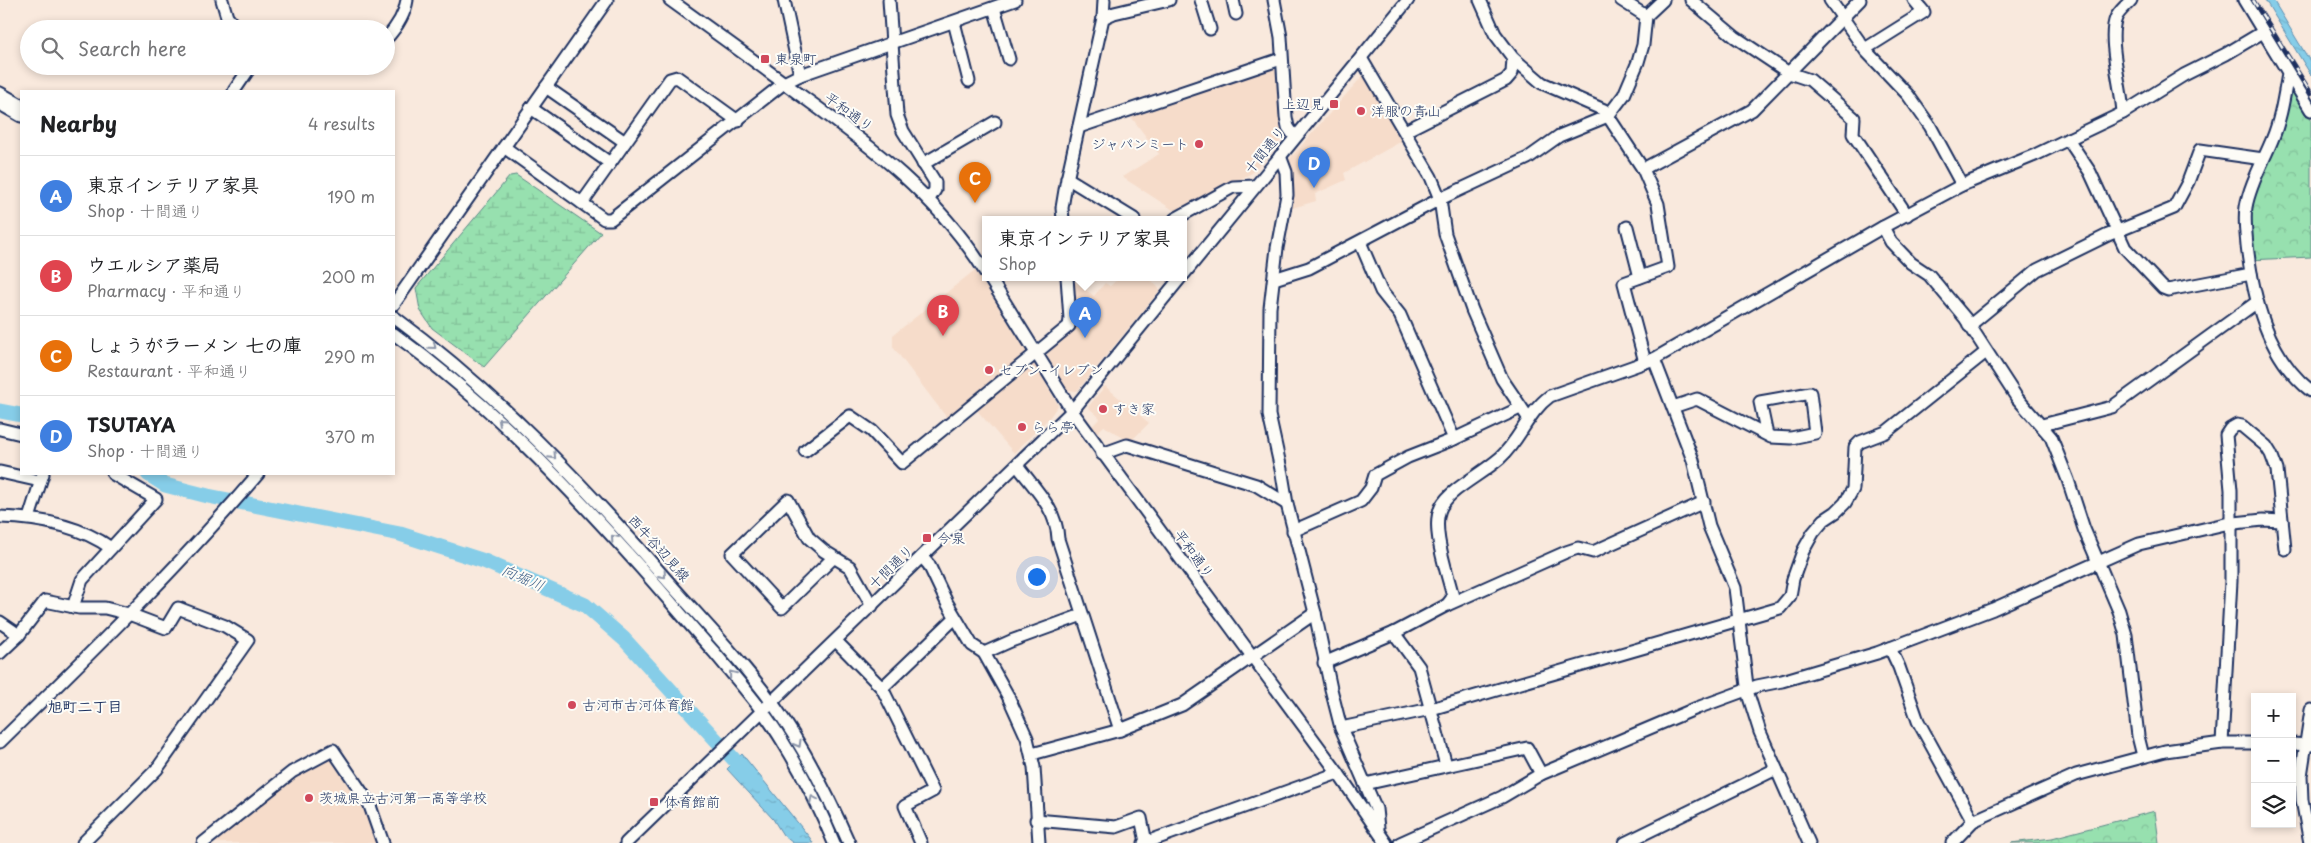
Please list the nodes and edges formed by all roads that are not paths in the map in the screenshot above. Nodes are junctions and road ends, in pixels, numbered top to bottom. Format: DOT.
graph roads {
  1 [pos="222,0"];
  2 [pos="407,0"];
  3 [pos="607,0"];
  4 [pos="670,0"];
  5 [pos="784,0"];
  6 [pos="889,0"];
  7 [pos="1015,0"];
  8 [pos="1104,0"];
  9 [pos="1169,0"];
  10 [pos="1202,0"];
  11 [pos="1233,0"];
  12 [pos="1274,0"];
  13 [pos="1408,0"];
  14 [pos="1480,0"];
  15 [pos="1621,0"];
  16 [pos="1663,0"];
  17 [pos="1690,0"];
  18 [pos="1830,0"];
  19 [pos="1860,0"];
  20 [pos="1914,0"];
  21 [pos="2131,0"];
  22 [pos="2244,0"];
  23 [pos="994,8"];
  24 [pos="1236,14"];
  25 [pos="1646,16"];
  26 [pos="1103,18"];
  27 [pos="229,20"];
  28 [pos="1842,20"];
  29 [pos="954,22"];
  30 [pos="395,27"];
  31 [pos="1210,29"];
  32 [pos="2264,32"];
  33 [pos="892,43"];
  34 [pos="1865,49"];
  35 [pos="1361,58"];
  36 [pos="1513,58"];
  37 [pos="1009,59"];
  38 [pos="1281,59"];
  39 [pos="1789,73"];
  40 [pos="2288,74"];
  41 [pos="245,75"];
  42 [pos="800,75"];
  43 [pos="969,81"];
  44 [pos="784,83"];
  45 [pos="546,87"];
  46 [pos="235,90"];
  47 [pos="0,93"];
  48 [pos="0,104"];
  49 [pos="20,104"];
  50 [pos="531,108"];
  51 [pos="2311,110"];
  52 [pos="2123,112"];
  53 [pos="20,115"];
  54 [pos="1608,116"];
  55 [pos="738,121"];
  56 [pos="995,122"];
  57 [pos="1079,128"];
  58 [pos="1405,131"];
  59 [pos="1296,137"];
  60 [pos="2068,139"];
  61 [pos="624,142"];
  62 [pos="504,147"];
  63 [pos="1280,156"];
  64 [pos="2263,159"];
  65 [pos="610,163"];
  66 [pos="923,164"];
  67 [pos="1643,170"];
  68 [pos="1067,178"];
  69 [pos="1962,185"];
  70 [pos="1255,186"];
  71 [pos="929,199"];
  72 [pos="1440,199"];
  73 [pos="582,203"];
  74 [pos="1907,215"];
  75 [pos="1063,216"];
  76 [pos="1129,216"];
  77 [pos="1180,216"];
  78 [pos="1627,227"];
  79 [pos="1883,227"];
  80 [pos="2117,231"];
  81 [pos="1360,242"];
  82 [pos="982,267"];
  83 [pos="1187,270"];
  84 [pos="2251,274"];
  85 [pos="1640,277"];
  86 [pos="1274,279"];
  87 [pos="991,281"];
  88 [pos="1067,281"];
  89 [pos="1178,281"];
  90 [pos="2257,302"];
  91 [pos="395,303"];
  92 [pos="395,318"];
  93 [pos="1970,326"];
  94 [pos="395,335"];
  95 [pos="1035,352"];
  96 [pos="1986,352"];
  97 [pos="1649,361"];
  98 [pos="2311,391"];
  99 [pos="1672,407"];
  100 [pos="1520,408"];
  101 [pos="1072,412"];
  102 [pos="1529,419"];
  103 [pos="2042,425"];
  104 [pos="0,429"];
  105 [pos="20,434"];
  106 [pos="1767,435"];
  107 [pos="1454,439"];
  108 [pos="805,451"];
  109 [pos="1102,454"];
  110 [pos="1017,465"];
  111 [pos="0,472"];
  112 [pos="20,475"];
  113 [pos="20,475"];
  114 [pos="115,475"];
  115 [pos="257,475"];
  116 [pos="41,478"];
  117 [pos="1704,502"];
  118 [pos="1287,504"];
  119 [pos="0,517"];
  120 [pos="29,518"];
  121 [pos="2282,521"];
  122 [pos="2230,524"];
  123 [pos="1293,531"];
  124 [pos="111,548"];
  125 [pos="2285,550"];
  126 [pos="922,557"];
  127 [pos="833,558"];
  128 [pos="2098,562"];
  129 [pos="1447,605"];
  130 [pos="73,606"];
  131 [pos="872,606"];
  132 [pos="1315,613"];
  133 [pos="129,614"];
  134 [pos="1082,615"];
  135 [pos="955,618"];
  136 [pos="1739,621"];
  137 [pos="0,622"];
  138 [pos="1394,633"];
  139 [pos="20,635"];
  140 [pos="836,640"];
  141 [pos="1890,648"];
  142 [pos="984,653"];
  143 [pos="0,654"];
  144 [pos="1251,656"];
  145 [pos="1324,663"];
  146 [pos="882,688"];
  147 [pos="1747,690"];
  148 [pos="772,703"];
  149 [pos="1431,709"];
  150 [pos="2311,710"];
  151 [pos="763,712"];
  152 [pos="1342,728"];
  153 [pos="1120,730"];
  154 [pos="0,742"];
  155 [pos="2222,743"];
  156 [pos="2251,743"];
  157 [pos="2308,745"];
  158 [pos="1032,754"];
  159 [pos="2143,756"];
  160 [pos="1446,765"];
  161 [pos="1776,769"];
  162 [pos="1338,773"];
  163 [pos="1541,774"];
  164 [pos="1365,784"];
  165 [pos="1036,820"];
  166 [pos="1973,820"];
  167 [pos="1378,829"];
  168 [pos="1149,842"];
  169 [pos="83,843"];
  170 [pos="202,843"];
  171 [pos="383,843"];
  172 [pos="626,843"];
  173 [pos="834,843"];
  174 [pos="849,843"];
  175 [pos="921,843"];
  176 [pos="1039,843"];
  177 [pos="1386,843"];
  178 [pos="1400,843"];
  179 [pos="1625,843"];
  180 [pos="1810,843"];
  181 [pos="1952,843"];
  182 [pos="2310,843"];
  1 -- 27 [label="street"];
  2 -- 30 [label="street"];
  3 -- 45 [label="street"];
  4 -- 44 [label="street, 平和通り"];
  5 -- 42 [label="street"];
  6 -- 33 [label="street"];
  7 -- 23 [label="street"];
  8 -- 26 [label="street"];
  9 -- 26 [label="street"];
  10 -- 31 [label="street"];
  11 -- 24 [label="street"];
  12 -- 38 [label="street"];
  13 -- 35 [label="street, 十間通り"];
  14 -- 36 [label="street"];
  15 -- 25 [label="street"];
  16 -- 25 [label="street"];
  17 -- 39 [label="street"];
  18 -- 28 [label="street"];
  19 -- 28 [label="street"];
  20 -- 34 [label="street"];
  21 -- 52 [label="street"];
  22 -- 32 [label="street"];
  23 -- 29 [label="street"];
  23 -- 37 [label="street"];
  25 -- 54 [label="street"];
  26 -- 57 [label="street"];
  28 -- 34 [label="street"];
  28 -- 39 [label="street"];
  29 -- 33 [label="street"];
  29 -- 43 [label="street"];
  32 -- 40 [label="street"];
  32 -- 52 [label="street"];
  33 -- 42 [label="street"];
  33 -- 66 [label="street"];
  34 -- 69 [label="street"];
  35 -- 58 [label="street"];
  35 -- 59 [label="street, 十間通り"];
  36 -- 54 [label="street"];
  36 -- 58 [label="street"];
  38 -- 57 [label="street"];
  38 -- 59 [label="street"];
  39 -- 67 [label="street"];
  39 -- 74 [label="street"];
  40 -- 51 [label="street"];
  40 -- 64 [label="street"];
  41 -- 46 [label="street"];
  42 -- 44 [label="street"];
  44 -- 55 [label="street"];
  44 -- 71 [label="street, 平和通り"];
  45 -- 50 [label="street"];
  45 -- 61 [label="street"];
  47 -- 49 [label="street"];
  48 -- 53 [label="street"];
  50 -- 62 [label="street"];
  50 -- 65 [label="street"];
  52 -- 60 [label="street"];
  54 -- 67 [label="street"];
  54 -- 72 [label="street"];
  55 -- 61 [label="street"];
  55 -- 73 [label="street"];
  56 -- 66 [label="street"];
  57 -- 68 [label="street"];
  58 -- 72 [label="street"];
  59 -- 63 [label="street, 十間通り"];
  60 -- 69 [label="street"];
  60 -- 80 [label="street"];
  61 -- 65 [label="street"];
  62 -- 73 [label="street"];
  62 -- 91 [label="street"];
  63 -- 70 [label="street, 十間通り"];
  63 -- 86 [label="street"];
  64 -- 80 [label="street"];
  64 -- 84 [label="street"];
  65 -- 73 [label="street"];
  66 -- 71 [label="street"];
  67 -- 85 [label="street"];
  68 -- 75 [label="street"];
  68 -- 76 [label="street"];
  69 -- 74 [label="street"];
  70 -- 77 [label="street"];
  70 -- 83 [label="street, 十間通り"];
  71 -- 82 [label="street, 平和通り"];
  72 -- 81 [label="street"];
  72 -- 100 [label="street"];
  74 -- 79 [label="street"];
  78 -- 85 [label="street"];
  79 -- 93 [label="street"];
  79 -- 97 [label="street"];
  80 -- 84 [label="street"];
  80 -- 93 [label="street"];
  81 -- 86 [label="street"];
  81 -- 107 [label="street"];
  84 -- 90 [label="street"];
  85 -- 97 [label="street"];
  86 -- 118 [label="street"];
  87 -- 95 [label="street, 平和通り"];
  88 -- 95 [label="street"];
  89 -- 101 [label="street, 十間通り"];
  90 -- 98 [label="street"];
  90 -- 103 [label="street"];
  92 -- 148 [label="street, 西牛谷辺見線, one-way"];
  93 -- 96 [label="street"];
  151 -- 94 [label="street, 西牛谷辺見線, one-way"];
  95 -- 101 [label="street, 平和通り"];
  95 -- 108 [label="street"];
  96 -- 103 [label="street"];
  96 -- 136 [label="street"];
  97 -- 99 [label="street"];
  97 -- 102 [label="street"];
  99 -- 106 [label="street"];
  99 -- 117 [label="street"];
  100 -- 102 [label="street"];
  100 -- 107 [label="street"];
  101 -- 109 [label="street, 平和通り"];
  101 -- 110 [label="street, 十間通り"];
  102 -- 129 [label="street"];
  103 -- 128 [label="street"];
  104 -- 105 [label="street"];
  106 -- 106 [label="street"];
  107 -- 123 [label="street"];
  109 -- 118 [label="street"];
  109 -- 144 [label="street, 平和通り"];
  110 -- 126 [label="street, 十間通り"];
  110 -- 134 [label="street"];
  111 -- 112 [label="street"];
  113 -- 116 [label="street"];
  114 -- 124 [label="street"];
  115 -- 133 [label="street"];
  116 -- 120 [label="street"];
  117 -- 129 [label="street"];
  117 -- 136 [label="street"];
  118 -- 123 [label="street"];
  119 -- 120 [label="street"];
  120 -- 124 [label="street"];
  121 -- 122 [label="street"];
  121 -- 122 [label="street"];
  121 -- 125 [label="street"];
  122 -- 128 [label="street"];
  122 -- 155 [label="street"];
  123 -- 132 [label="street"];
  124 -- 130 [label="street"];
  126 -- 131 [label="street, 十間通り"];
  126 -- 135 [label="street"];
  127 -- 127 [label="street"];
  127 -- 131 [label="street"];
  128 -- 141 [label="street"];
  128 -- 159 [label="street"];
  129 -- 138 [label="street"];
  130 -- 133 [label="street"];
  130 -- 139 [label="street"];
  131 -- 140 [label="street, 十間通り"];
  132 -- 144 [label="street"];
  132 -- 145 [label="street"];
  133 -- 154 [label="street"];
  133 -- 169 [label="street"];
  134 -- 142 [label="street"];
  134 -- 153 [label="street"];
  135 -- 142 [label="street"];
  135 -- 146 [label="street"];
  136 -- 147 [label="street"];
  136 -- 149 [label="street"];
  137 -- 139 [label="street"];
  138 -- 145 [label="street"];
  138 -- 149 [label="street"];
  139 -- 143 [label="street"];
  140 -- 146 [label="street"];
  140 -- 148 [label="street, 十間通り"];
  141 -- 147 [label="street"];
  141 -- 166 [label="street"];
  142 -- 158 [label="street"];
  144 -- 153 [label="street"];
  144 -- 162 [label="street, 平和通り"];
  145 -- 152 [label="street"];
  146 -- 175 [label="street"];
  147 -- 161 [label="street"];
  147 -- 163 [label="street"];
  148 -- 151 [label="street, 十間通り"];
  148 -- 174 [label="street, 西牛谷辺見線, one-way"];
  149 -- 152 [label="street"];
  149 -- 160 [label="street"];
  150 -- 157 [label="street"];
  151 -- 172 [label="street, 十間通り"];
  173 -- 151 [label="street, 西牛谷辺見線, one-way"];
  152 -- 164 [label="street"];
  153 -- 158 [label="street"];
  155 -- 156 [label="street"];
  155 -- 159 [label="street"];
  157 -- 182 [label="street"];
  158 -- 165 [label="street"];
  159 -- 166 [label="street"];
  160 -- 163 [label="street"];
  160 -- 164 [label="street"];
  161 -- 179 [label="street"];
  161 -- 180 [label="street"];
  162 -- 167 [label="street, 平和通り"];
  162 -- 168 [label="street"];
  163 -- 178 [label="street"];
  164 -- 167 [label="street"];
  165 -- 168 [label="street"];
  165 -- 176 [label="street"];
  166 -- 181 [label="street"];
  167 -- 177 [label="street, 平和通り"];
  170 -- 171 [label="street"];
}
